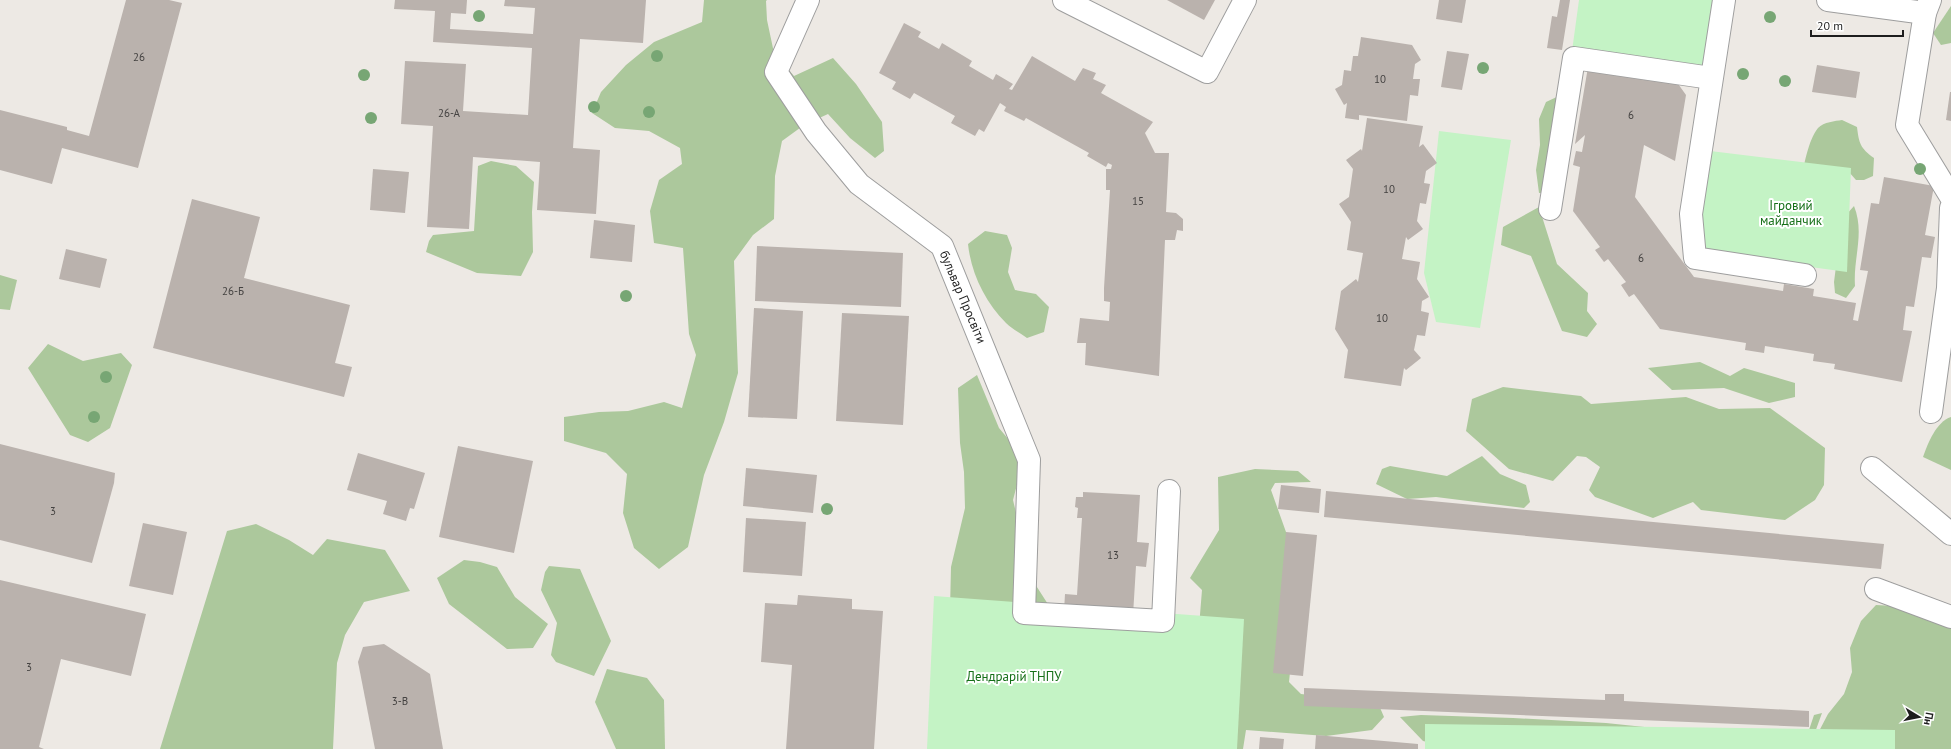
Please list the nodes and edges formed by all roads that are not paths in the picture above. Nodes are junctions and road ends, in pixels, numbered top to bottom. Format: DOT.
graph roads {
  1 [pos="808,0"];
  2 [pos="1064,0"];
  3 [pos="1244,0"];
  4 [pos="1724,0"];
  5 [pos="1828,0"];
  6 [pos="1927,7"];
  7 [pos="1711,78"];
  8 [pos="1951,197"];
  9 [pos="1951,208"];
  10 [pos="1550,209"];
  11 [pos="1805,275"];
  12 [pos="1931,412"];
  13 [pos="1872,468"];
  14 [pos="1169,490"];
  15 [pos="1951,534"];
  16 [pos="1876,589"];
  17 [pos="1951,617"];
  1 -- 14 [label="street, бульвар Просвіти"];
  2 -- 3 [label="street"];
  4 -- 7 [label="street"];
  5 -- 6 [label="street"];
  6 -- 8 [label="street"];
  7 -- 10 [label="street"];
  7 -- 11 [label="street"];
  9 -- 12 [label="street"];
  13 -- 15 [label="street"];
  16 -- 17 [label="street"];
}
